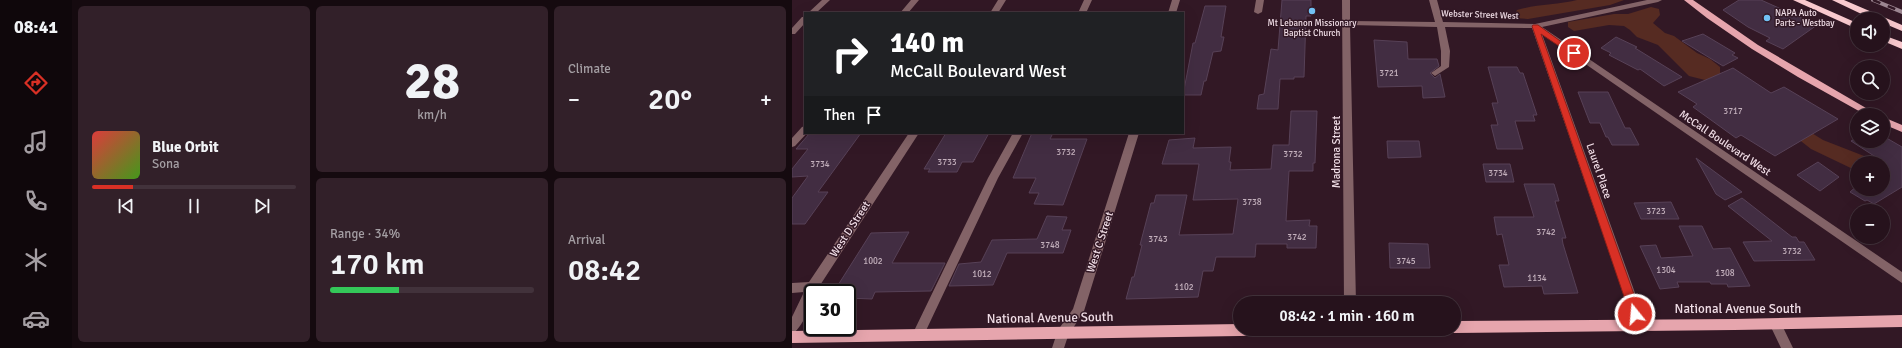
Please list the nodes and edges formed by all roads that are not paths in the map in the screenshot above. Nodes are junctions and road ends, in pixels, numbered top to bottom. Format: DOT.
graph roads {
  1 [pos="826,0"];
  2 [pos="915,0"];
  3 [pos="1002,0"];
  4 [pos="1088,0"];
  5 [pos="1176,0"];
  6 [pos="1260,0"];
  7 [pos="1346,0"];
  8 [pos="1433,0"];
  9 [pos="1658,0"];
  10 [pos="1688,0"];
  11 [pos="1797,0"];
  12 [pos="1836,0"];
  13 [pos="813,12"];
  14 [pos="905,12"];
  15 [pos="995,12"];
  16 [pos="1082,12"];
  17 [pos="1172,12"];
  18 [pos="1258,12"];
  19 [pos="1864,12"];
  20 [pos="799,23"];
  21 [pos="1347,23"];
  22 [pos="1850,23"];
  23 [pos="1890,23"];
  24 [pos="1438,24"];
  25 [pos="1535,26"];
  26 [pos="1902,28"];
  27 [pos="792,32"];
  28 [pos="1890,41"];
  29 [pos="1902,46"];
  30 [pos="1435,73"];
  31 [pos="1861,108"];
  32 [pos="1890,124"];
  33 [pos="804,130"];
  34 [pos="1902,130"];
  35 [pos="913,134"];
  36 [pos="1017,134"];
  37 [pos="1134,134"];
  38 [pos="792,144"];
  39 [pos="1902,278"];
  40 [pos="814,284"];
  41 [pos="804,287"];
  42 [pos="792,288"];
  43 [pos="1350,296"];
  44 [pos="804,307"];
  45 [pos="1902,321"];
  46 [pos="1638,324"];
  47 [pos="1776,325"];
  48 [pos="1461,327"];
  49 [pos="792,328"];
  50 [pos="1233,331"];
  51 [pos="1062,334"];
  52 [pos="918,335"];
  53 [pos="792,337"];
  54 [pos="1058,348"];
  55 [pos="1787,348"];
  1 -- 13 [label="street"];
  2 -- 14 [label="street"];
  3 -- 15 [label="street"];
  4 -- 16 [label="street"];
  5 -- 17 [label="street"];
  6 -- 18 [label="street"];
  7 -- 21 [label="street, Madrona Street"];
  8 -- 24 [label="street"];
  9 -- 25 [label="street, Webster Street West"];
  10 -- 31 [label="main road"];
  11 -- 22 [label="highway"];
  12 -- 19 [label="highway"];
  20 -- 27 [label="street"];
  21 -- 24 [label="street, Webster Street West"];
  21 -- 43 [label="street, Madrona Street"];
  23 -- 26 [label="highway"];
  24 -- 25 [label="street, Webster Street West"];
  24 -- 30 [label="street"];
  25 -- 39 [label="street, McCall Boulevard West"];
  25 -- 46 [label="street, Laurel Place"];
  28 -- 29 [label="highway"];
  32 -- 34 [label="main road"];
  33 -- 38 [label="street"];
  35 -- 40 [label="street, West D Street"];
  36 -- 52 [label="street"];
  37 -- 51 [label="street, West C Street"];
  41 -- 42 [label="street"];
  44 -- 49 [label="street, West D Street"];
  45 -- 47 [label="main road, National Avenue South"];
  46 -- 47 [label="main road, National Avenue South"];
  46 -- 48 [label="main road, National Avenue South"];
  47 -- 55 [label="street"];
  50 -- 51 [label="main road, National Avenue South"];
  51 -- 52 [label="main road, National Avenue South"];
  51 -- 54 [label="street, West C Street"];
  52 -- 53 [label="main road, National Avenue South"];
}
